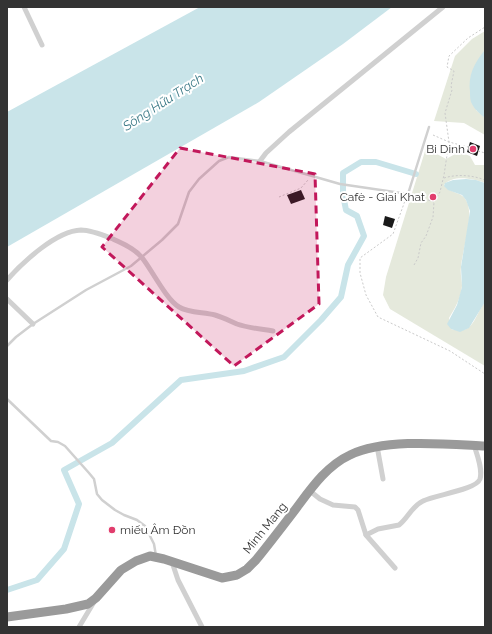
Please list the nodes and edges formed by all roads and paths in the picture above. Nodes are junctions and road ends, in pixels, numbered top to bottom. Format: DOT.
graph roads {
  1 [pos="24,7"];
  2 [pos="443,7"];
  3 [pos="485,27"];
  4 [pos="42,45"];
  5 [pos="429,127"];
  6 [pos="433,135"];
  7 [pos="449,142"];
  8 [pos="468,147"];
  9 [pos="478,151"];
  10 [pos="485,153"];
  11 [pos="260,161"];
  12 [pos="311,176"];
  13 [pos="443,178"];
  14 [pos="485,180"];
  15 [pos="408,194"];
  16 [pos="279,197"];
  17 [pos="434,202"];
  18 [pos="142,257"];
  19 [pos="414,265"];
  20 [pos="7,280"];
  21 [pos="7,299"];
  22 [pos="33,324"];
  23 [pos="273,331"];
  24 [pos="7,346"];
  25 [pos="485,374"];
  26 [pos="7,399"];
  27 [pos="474,445"];
  28 [pos="377,446"];
  29 [pos="485,446"];
  30 [pos="383,479"];
  31 [pos="310,491"];
  32 [pos="366,535"];
  33 [pos="156,557"];
  34 [pos="171,561"];
  35 [pos="395,568"];
  36 [pos="96,598"];
  37 [pos="7,617"];
  38 [pos="79,627"];
  39 [pos="202,627"];
  1 -- 4 [label="street"];
  2 -- 11 [label="street"];
  3 -- 7 [label="path"];
  5 -- 15 [label="lane"];
  6 -- 7 [label="path"];
  7 -- 8 [label="path"];
  7 -- 13 [label="path"];
  9 -- 10 [label="path"];
  11 -- 12 [label="lane"];
  11 -- 18 [label="lane"];
  12 -- 15 [label="lane"];
  12 -- 16 [label="path"];
  13 -- 14 [label="path"];
  13 -- 17 [label="path"];
  15 -- 17 [label="path"];
  15 -- 25 [label="path"];
  17 -- 19 [label="path"];
  18 -- 20 [label="street"];
  18 -- 22 [label="lane"];
  18 -- 23 [label="street"];
  21 -- 22 [label="street"];
  22 -- 24 [label="lane"];
  26 -- 33 [label="lane"];
  27 -- 28 [label="highway, Minh Mang"];
  27 -- 29 [label="highway, Minh Mang"];
  27 -- 32 [label="street"];
  28 -- 30 [label="street"];
  28 -- 31 [label="highway, Minh Mang"];
  31 -- 32 [label="street"];
  31 -- 34 [label="highway, Minh Mang"];
  32 -- 35 [label="street"];
  33 -- 34 [label="highway, Minh Mang"];
  33 -- 36 [label="highway, Minh Mang"];
  34 -- 39 [label="street"];
  36 -- 37 [label="highway, Minh Mang"];
  36 -- 38 [label="street"];
}
